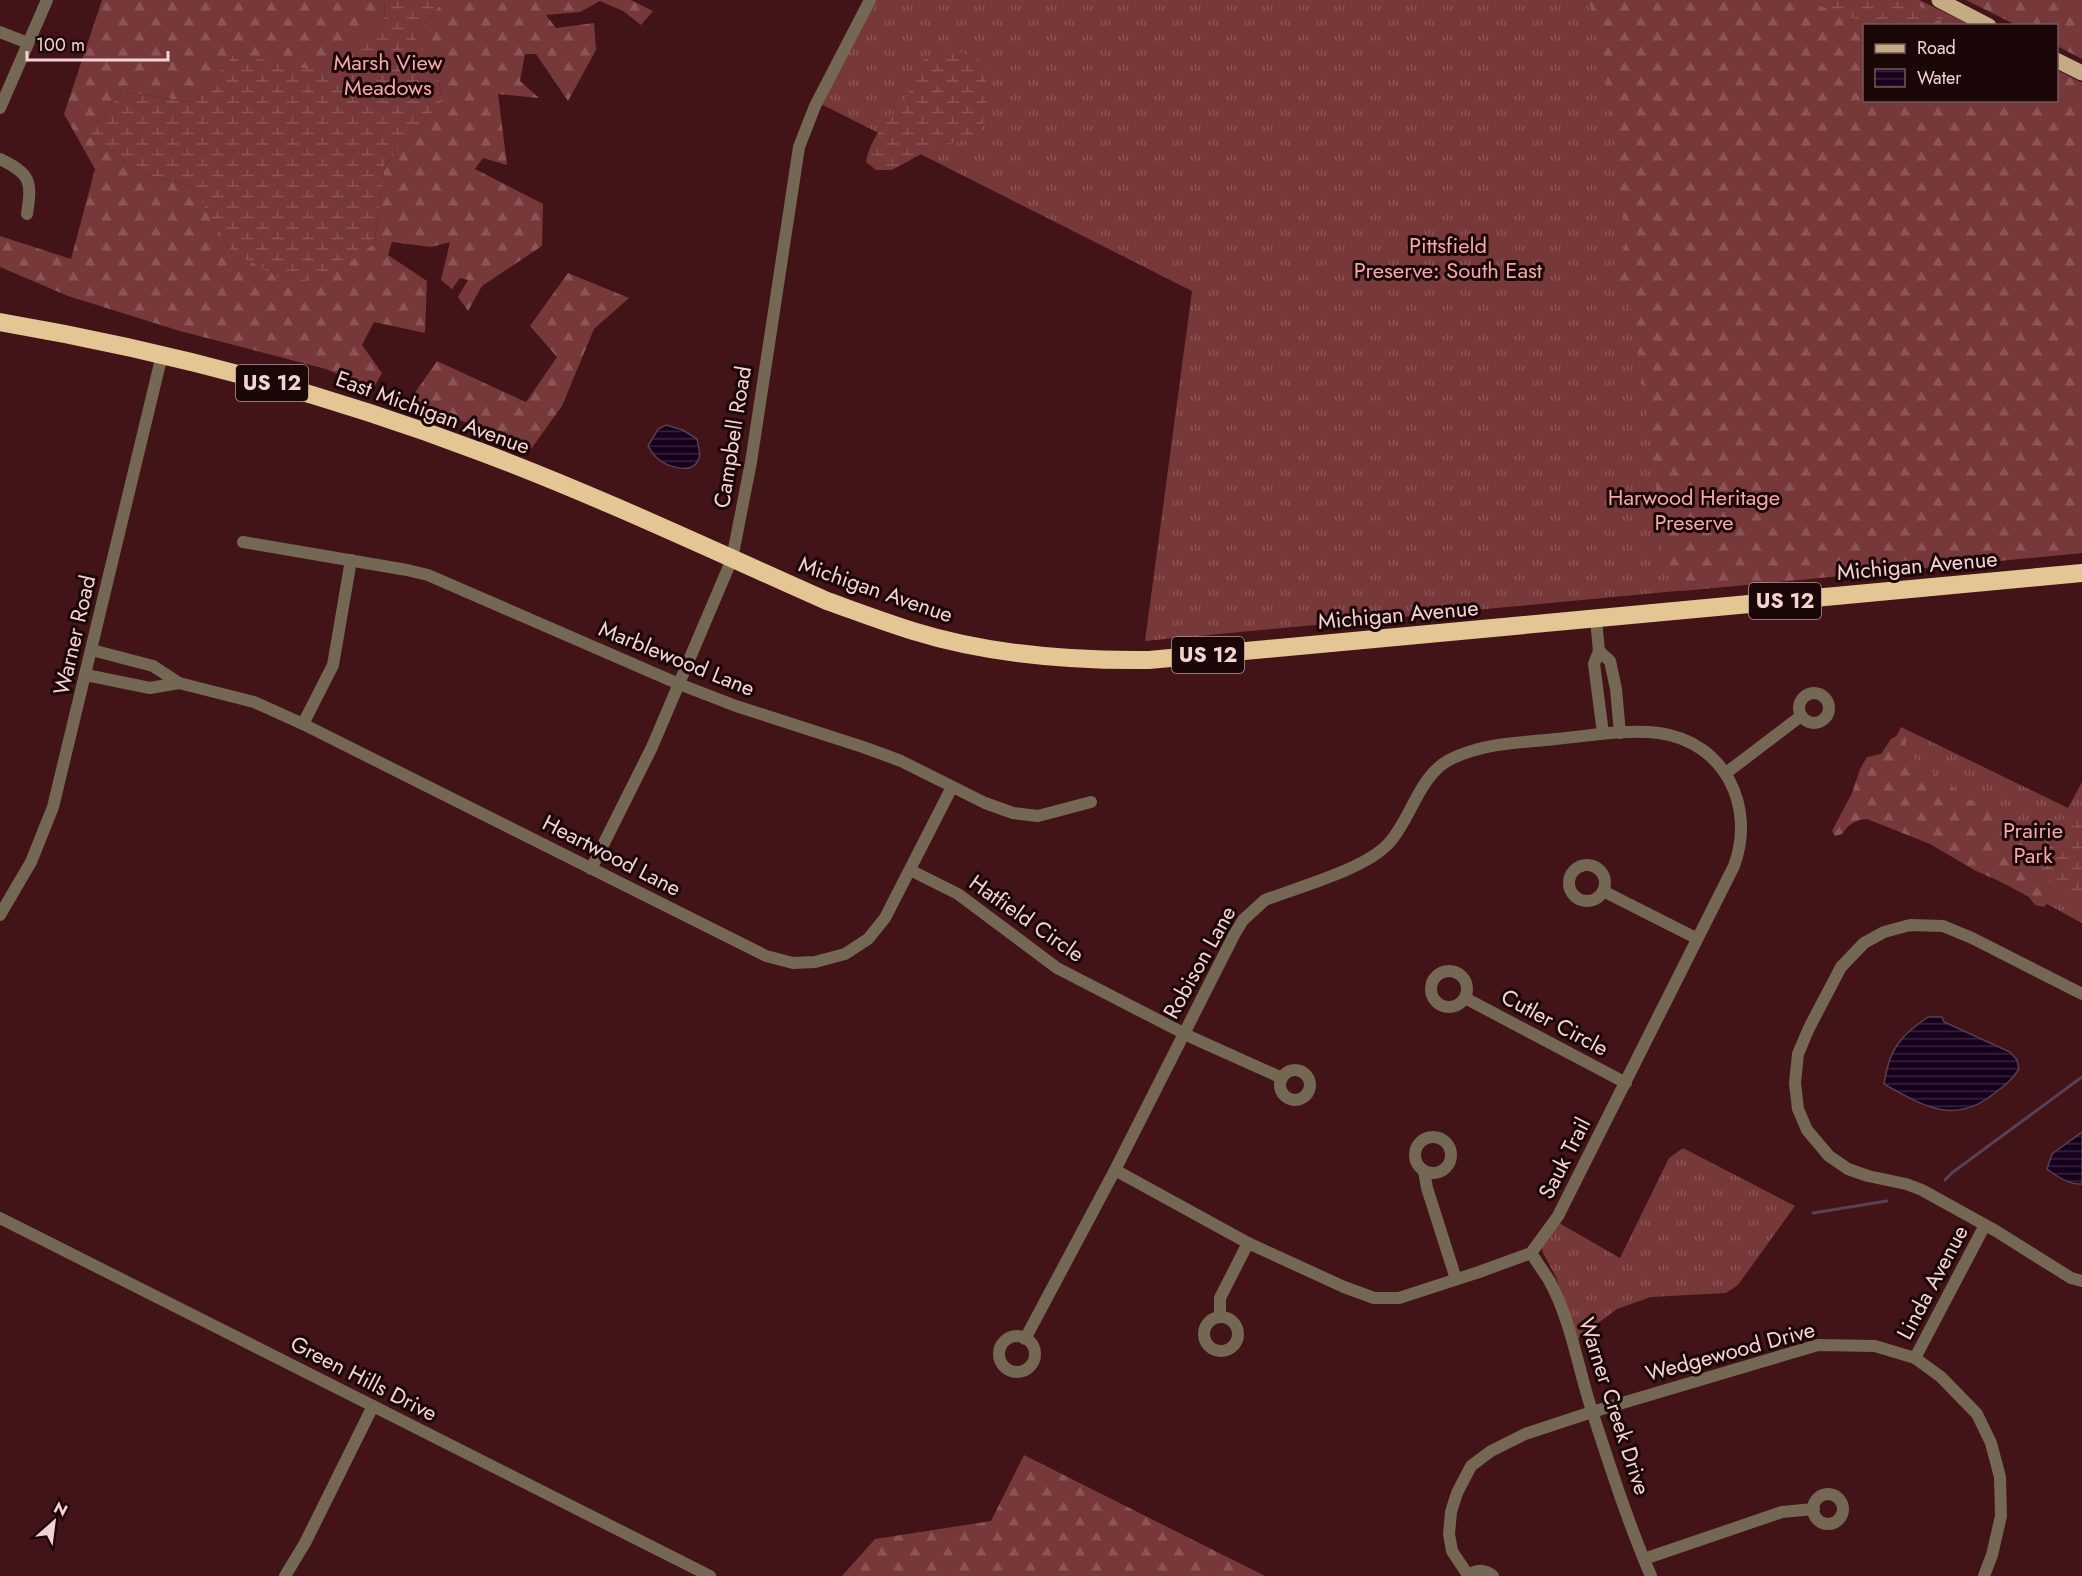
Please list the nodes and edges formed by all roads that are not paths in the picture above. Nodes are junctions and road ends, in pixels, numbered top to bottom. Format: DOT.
graph roads {
  1 [pos="47,0"];
  2 [pos="870,0"];
  3 [pos="1939,0"];
  4 [pos="1985,24"];
  5 [pos="0,32"];
  6 [pos="28,43"];
  7 [pos="2058,61"];
  8 [pos="2082,73"];
  9 [pos="0,108"];
  10 [pos="0,159"];
  11 [pos="27,214"];
  12 [pos="0,322"];
  13 [pos="162,355"];
  14 [pos="243,542"];
  15 [pos="351,560"];
  16 [pos="732,560"];
  17 [pos="2082,573"];
  18 [pos="1596,620"];
  19 [pos="92,650"];
  20 [pos="1599,651"];
  21 [pos="86,675"];
  22 [pos="179,682"];
  23 [pos="679,684"];
  24 [pos="1801,716"];
  25 [pos="303,724"];
  26 [pos="1603,733"];
  27 [pos="1620,733"];
  28 [pos="1726,773"];
  29 [pos="952,787"];
  30 [pos="1091,802"];
  31 [pos="591,869"];
  32 [pos="910,870"];
  33 [pos="1603,891"];
  34 [pos="0,915"];
  35 [pos="1696,938"];
  36 [pos="2082,994"];
  37 [pos="1465,998"];
  38 [pos="1184,1033"];
  39 [pos="1282,1078"];
  40 [pos="1626,1083"];
  41 [pos="1115,1170"];
  42 [pos="1424,1171"];
  43 [pos="0,1218"];
  44 [pos="1985,1225"];
  45 [pos="1248,1243"];
  46 [pos="1531,1253"];
  47 [pos="1456,1279"];
  48 [pos="2082,1281"];
  49 [pos="1220,1317"];
  50 [pos="1025,1339"];
  51 [pos="1915,1358"];
  52 [pos="373,1406"];
  53 [pos="1592,1412"];
  54 [pos="1814,1509"];
  55 [pos="1644,1559"];
  56 [pos="285,1576"];
  57 [pos="710,1576"];
  58 [pos="1468,1576"];
  59 [pos="1493,1576"];
  60 [pos="1652,1576"];
  61 [pos="1984,1576"];
  1 -- 6 [label="street"];
  2 -- 16 [label="street, Campbell Road"];
  3 -- 4 [label="main road"];
  5 -- 6 [label="street"];
  6 -- 9 [label="street"];
  7 -- 8 [label="main road"];
  10 -- 11 [label="street"];
  12 -- 13 [label="highway, East Michigan Avenue / US 12"];
  13 -- 16 [label="highway, East Michigan Avenue / US 12"];
  13 -- 19 [label="street, Warner Road"];
  14 -- 15 [label="street, Marblewood Lane"];
  15 -- 23 [label="street, Marblewood Lane"];
  15 -- 25 [label="street"];
  16 -- 18 [label="highway, Michigan Avenue / US 12"];
  16 -- 23 [label="street, Campbell Road"];
  17 -- 18 [label="highway, Michigan Avenue / US 12"];
  18 -- 20 [label="street"];
  19 -- 21 [label="street, Warner Road"];
  19 -- 22 [label="street, Heartwood Lane"];
  20 -- 26 [label="street"];
  20 -- 27 [label="street"];
  21 -- 22 [label="street, Heartwood Lane"];
  21 -- 34 [label="street, Warner Road"];
  22 -- 25 [label="street, Heartwood Lane"];
  23 -- 29 [label="street, Marblewood Lane"];
  23 -- 31 [label="street, Campbell Road"];
  24 -- 28 [label="street"];
  25 -- 31 [label="street, Heartwood Lane"];
  26 -- 27 [label="street, Sauk Trail"];
  26 -- 38 [label="street, Robison Lane"];
  27 -- 28 [label="street, Sauk Trail"];
  28 -- 35 [label="street, Sauk Trail"];
  29 -- 30 [label="street, Marblewood Lane"];
  29 -- 32 [label="street, Heartwood Lane"];
  31 -- 32 [label="street, Heartwood Lane"];
  32 -- 38 [label="street, Hatfield Circle"];
  33 -- 35 [label="street"];
  35 -- 40 [label="street, Sauk Trail"];
  36 -- 44 [label="street"];
  37 -- 40 [label="street, Cutler Circle"];
  38 -- 39 [label="street, Hatfield Circle"];
  38 -- 41 [label="street, Robison Lane"];
  40 -- 46 [label="street, Sauk Trail"];
  41 -- 45 [label="street"];
  41 -- 50 [label="street, Robison Lane"];
  42 -- 47 [label="street"];
  43 -- 52 [label="street, Green Hills Drive"];
  44 -- 48 [label="street"];
  44 -- 51 [label="street, Linda Avenue"];
  45 -- 47 [label="street"];
  45 -- 49 [label="street"];
  46 -- 47 [label="street"];
  46 -- 53 [label="street, Warner Creek Drive"];
  51 -- 53 [label="street, Wedgewood Drive"];
  51 -- 61 [label="street, Wedgewood Drive"];
  52 -- 56 [label="street"];
  52 -- 57 [label="street, Green Hills Drive"];
  53 -- 55 [label="street, Warner Creek Drive"];
  53 -- 58 [label="street, Wedgewood Drive"];
  54 -- 55 [label="street"];
  55 -- 60 [label="street, Warner Creek Drive"];
  58 -- 59 [label="street"];
}
